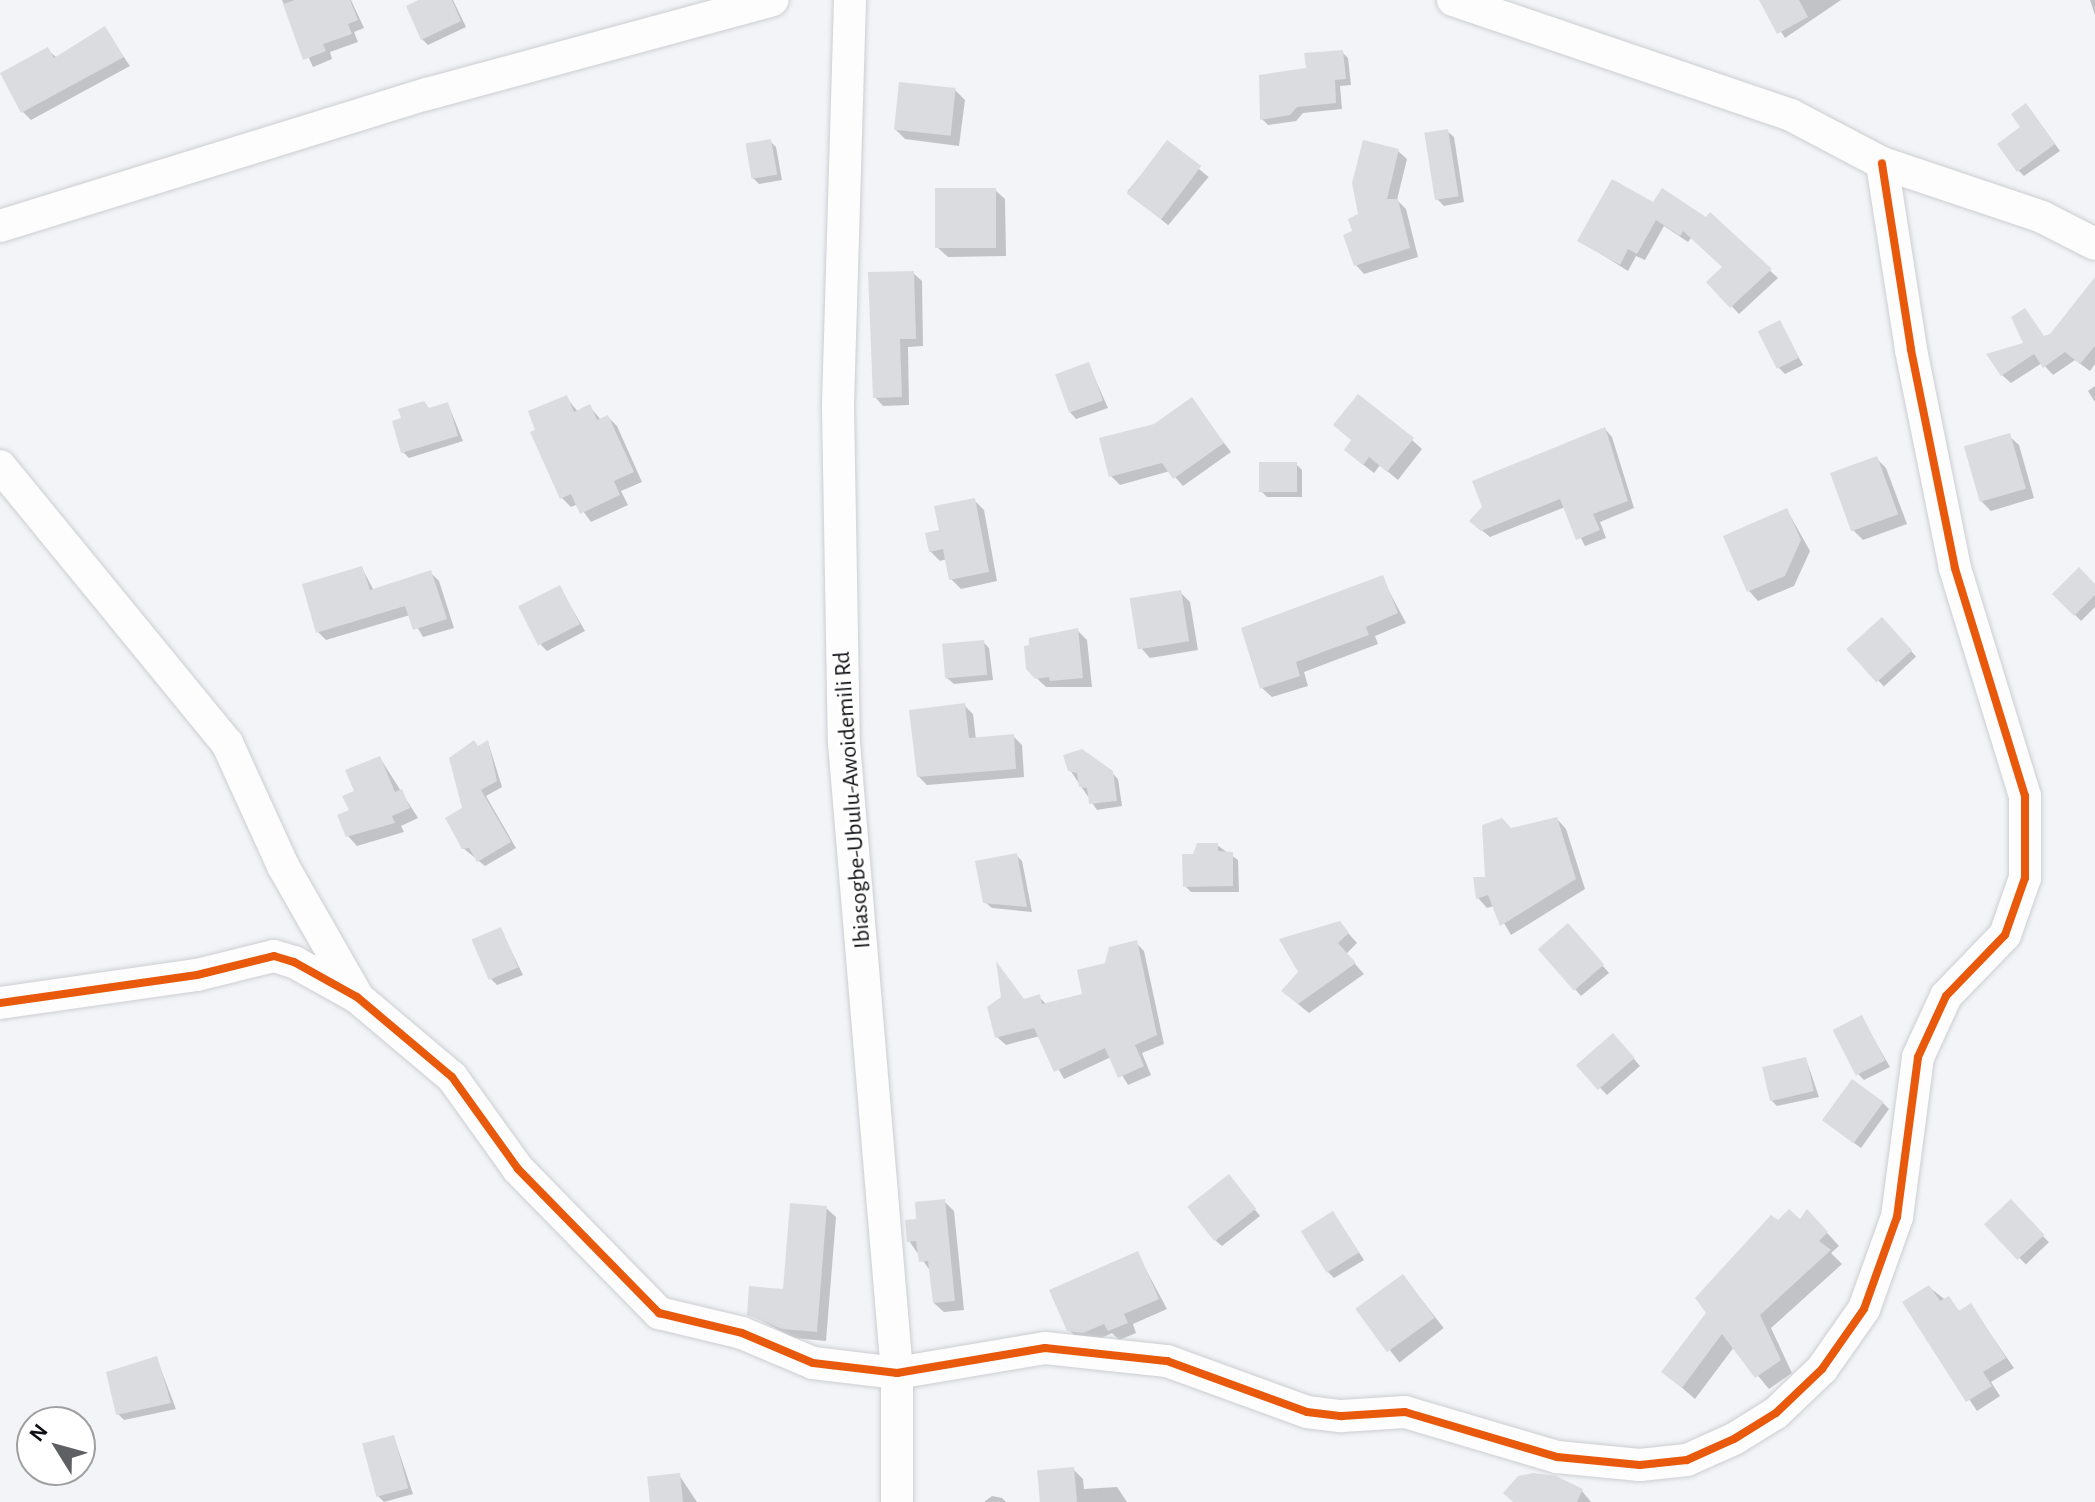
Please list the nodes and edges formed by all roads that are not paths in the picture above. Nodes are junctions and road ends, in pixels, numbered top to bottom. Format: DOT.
graph roads {
  1 [pos="772,0"];
  2 [pos="850,0"];
  3 [pos="1453,0"];
  4 [pos="1882,163"];
  5 [pos="0,226"];
  6 [pos="2095,244"];
  7 [pos="0,466"];
  8 [pos="324,941"];
  9 [pos="294,962"];
  10 [pos="357,997"];
  11 [pos="0,1003"];
  12 [pos="897,1373"];
  13 [pos="897,1502"];
  1 -- 5 [label="street"];
  2 -- 12 [label="street, Ibiasogbe-Ubulu-Awoidemili Rd"];
  3 -- 4 [label="street"];
  4 -- 6 [label="street"];
  4 -- 12 [label="street"];
  7 -- 8 [label="street"];
  8 -- 9 [label="street"];
  8 -- 10 [label="street"];
  9 -- 10 [label="street"];
  9 -- 11 [label="street"];
  10 -- 12 [label="street"];
  12 -- 13 [label="street, Ibiasogbe-Ubulu-Awoidemili Rd"];
}
